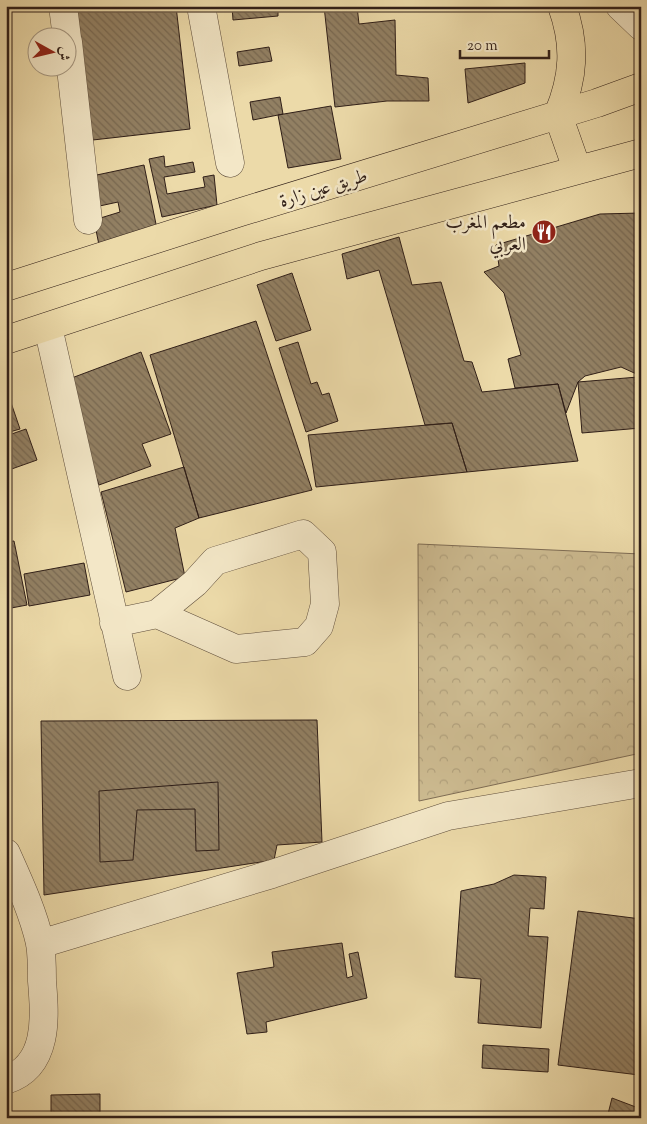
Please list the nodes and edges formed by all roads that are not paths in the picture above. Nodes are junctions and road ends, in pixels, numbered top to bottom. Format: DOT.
graph roads {
  1 [pos="63,6"];
  2 [pos="201,6"];
  3 [pos="562,6"];
  4 [pos="620,6"];
  5 [pos="641,26"];
  6 [pos="66,28"];
  7 [pos="72,78"];
  8 [pos="641,87"];
  9 [pos="558,115"];
  10 [pos="641,153"];
  11 [pos="230,163"];
  12 [pos="577,170"];
  13 [pos="88,220"];
  14 [pos="6,287"];
  15 [pos="48,327"];
  16 [pos="6,340"];
  17 [pos="157,614"];
  18 [pos="114,624"];
  19 [pos="127,676"];
  20 [pos="641,783"];
  21 [pos="6,853"];
  22 [pos="40,944"];
  23 [pos="6,1080"];
  1 -- 6 [label="street"];
  2 -- 11 [label="street"];
  3 -- 9 [label="main road"];
  4 -- 5 [label="street"];
  7 -- 13 [label="street"];
  8 -- 9 [label="main road, طريق عين زارة"];
  9 -- 12 [label="main road"];
  9 -- 14 [label="main road, طريق عين زارة"];
  10 -- 12 [label="main road"];
  12 -- 15 [label="main road"];
  15 -- 16 [label="main road"];
  15 -- 18 [label="street"];
  17 -- 17 [label="street"];
  17 -- 18 [label="street"];
  18 -- 19 [label="street"];
  20 -- 22 [label="street"];
  21 -- 22 [label="street"];
  22 -- 23 [label="street"];
}
